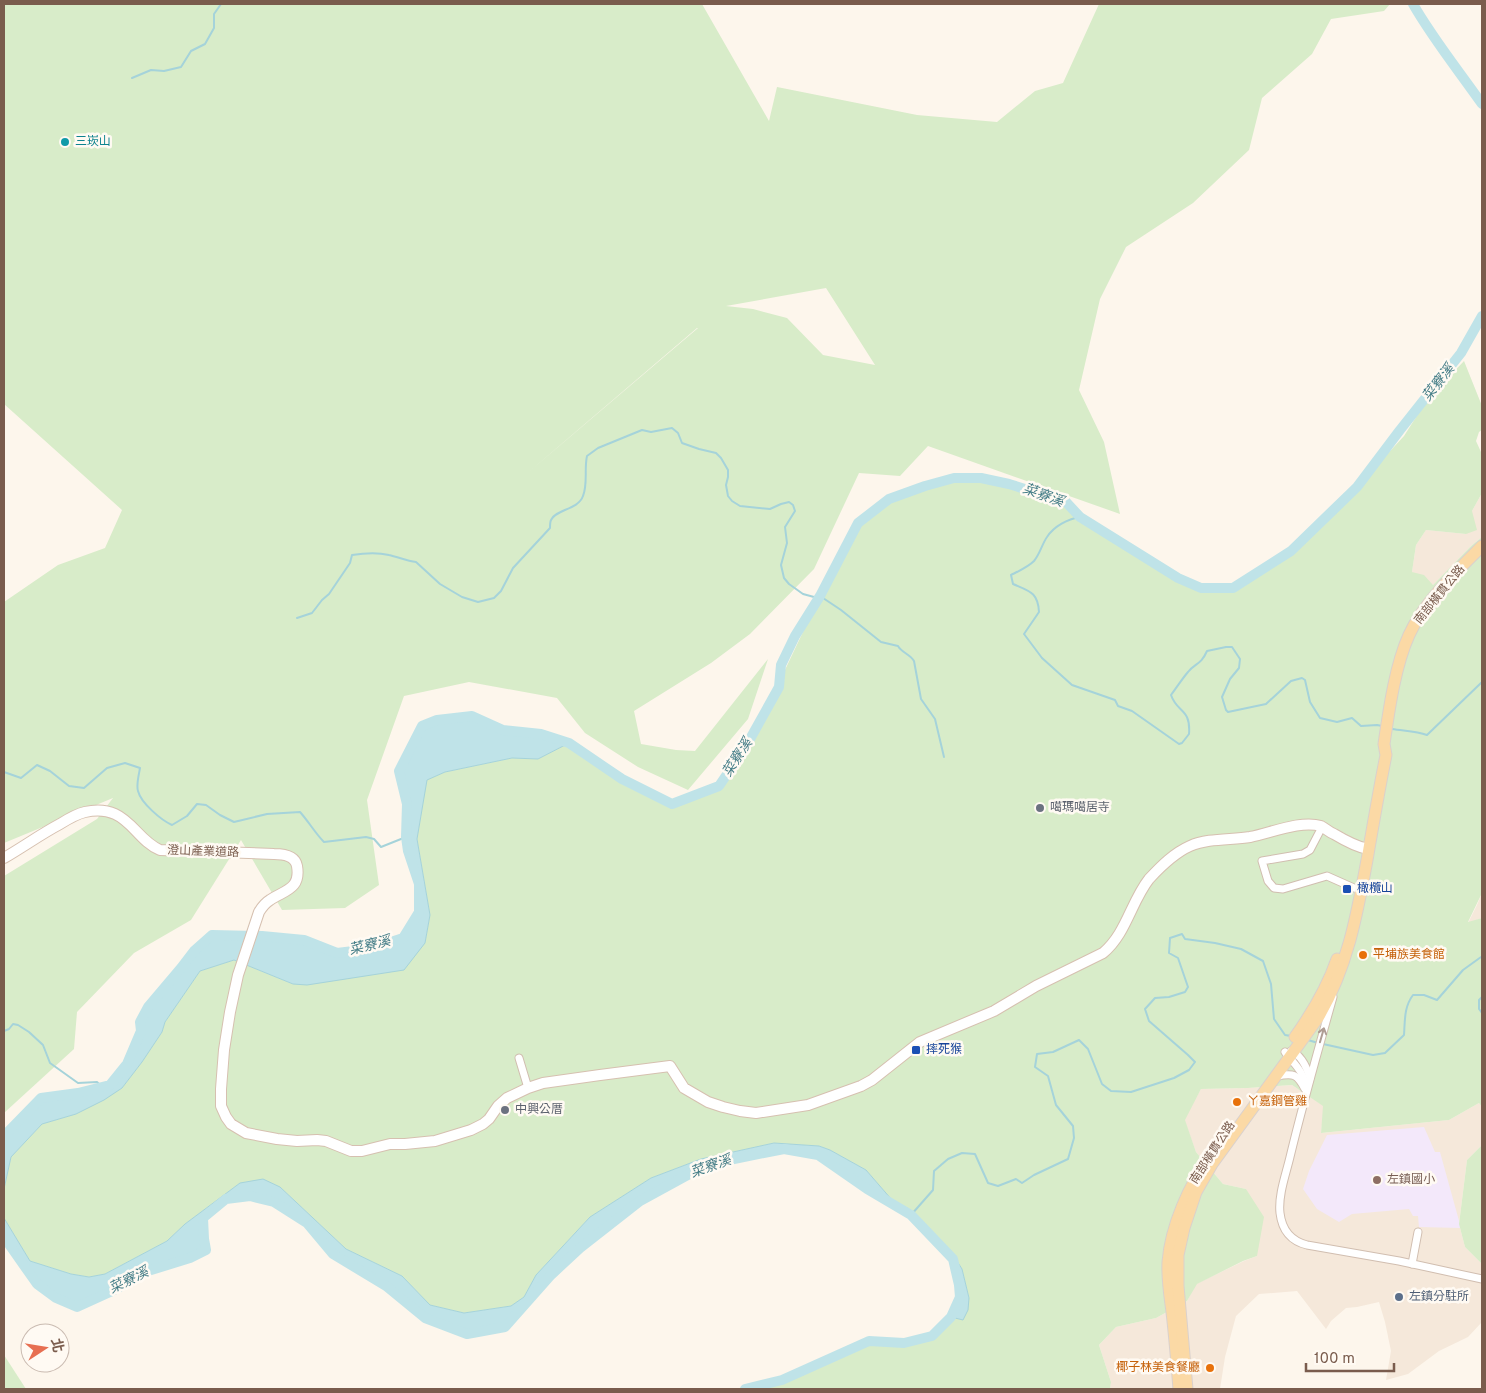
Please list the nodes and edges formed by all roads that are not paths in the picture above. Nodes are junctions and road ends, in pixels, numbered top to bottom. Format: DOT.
graph roads {
  1 [pos="1482,546"];
  2 [pos="1322,827"];
  3 [pos="1365,848"];
  4 [pos="4,858"];
  5 [pos="1354,888"];
  6 [pos="1319,1017"];
  7 [pos="1289,1053"];
  8 [pos="519,1058"];
  9 [pos="1277,1076"];
  10 [pos="1310,1078"];
  11 [pos="528,1088"];
  12 [pos="1306,1092"];
  13 [pos="1228,1136"];
  14 [pos="1418,1232"];
  15 [pos="1412,1264"];
  16 [pos="1482,1278"];
  17 [pos="1179,1389"];
  18 [pos="1186,1389"];
  1 -- 3 [label="main road, 南部橫貫公路"];
  2 -- 3 [label="street"];
  2 -- 5 [label="street"];
  2 -- 11 [label="street"];
  3 -- 5 [label="main road"];
  3 -- 6 [label="main road"];
  4 -- 11 [label="street, 澄山產業道路"];
  5 -- 6 [label="main road"];
  6 -- 7 [label="main road"];
  10 -- 6 [label="street, one-way"];
  7 -- 9 [label="main road, 南部橫貫公路"];
  7 -- 10 [label="street"];
  7 -- 12 [label="street"];
  7 -- 13 [label="main road, 南部橫貫公路"];
  8 -- 11 [label="street"];
  9 -- 12 [label="street"];
  9 -- 13 [label="main road, 南部橫貫公路"];
  10 -- 12 [label="street"];
  12 -- 15 [label="street"];
  13 -- 17 [label="main road, 南部橫貫公路"];
  13 -- 18 [label="main road, 南部橫貫公路"];
  14 -- 15 [label="street"];
  15 -- 16 [label="street"];
}
